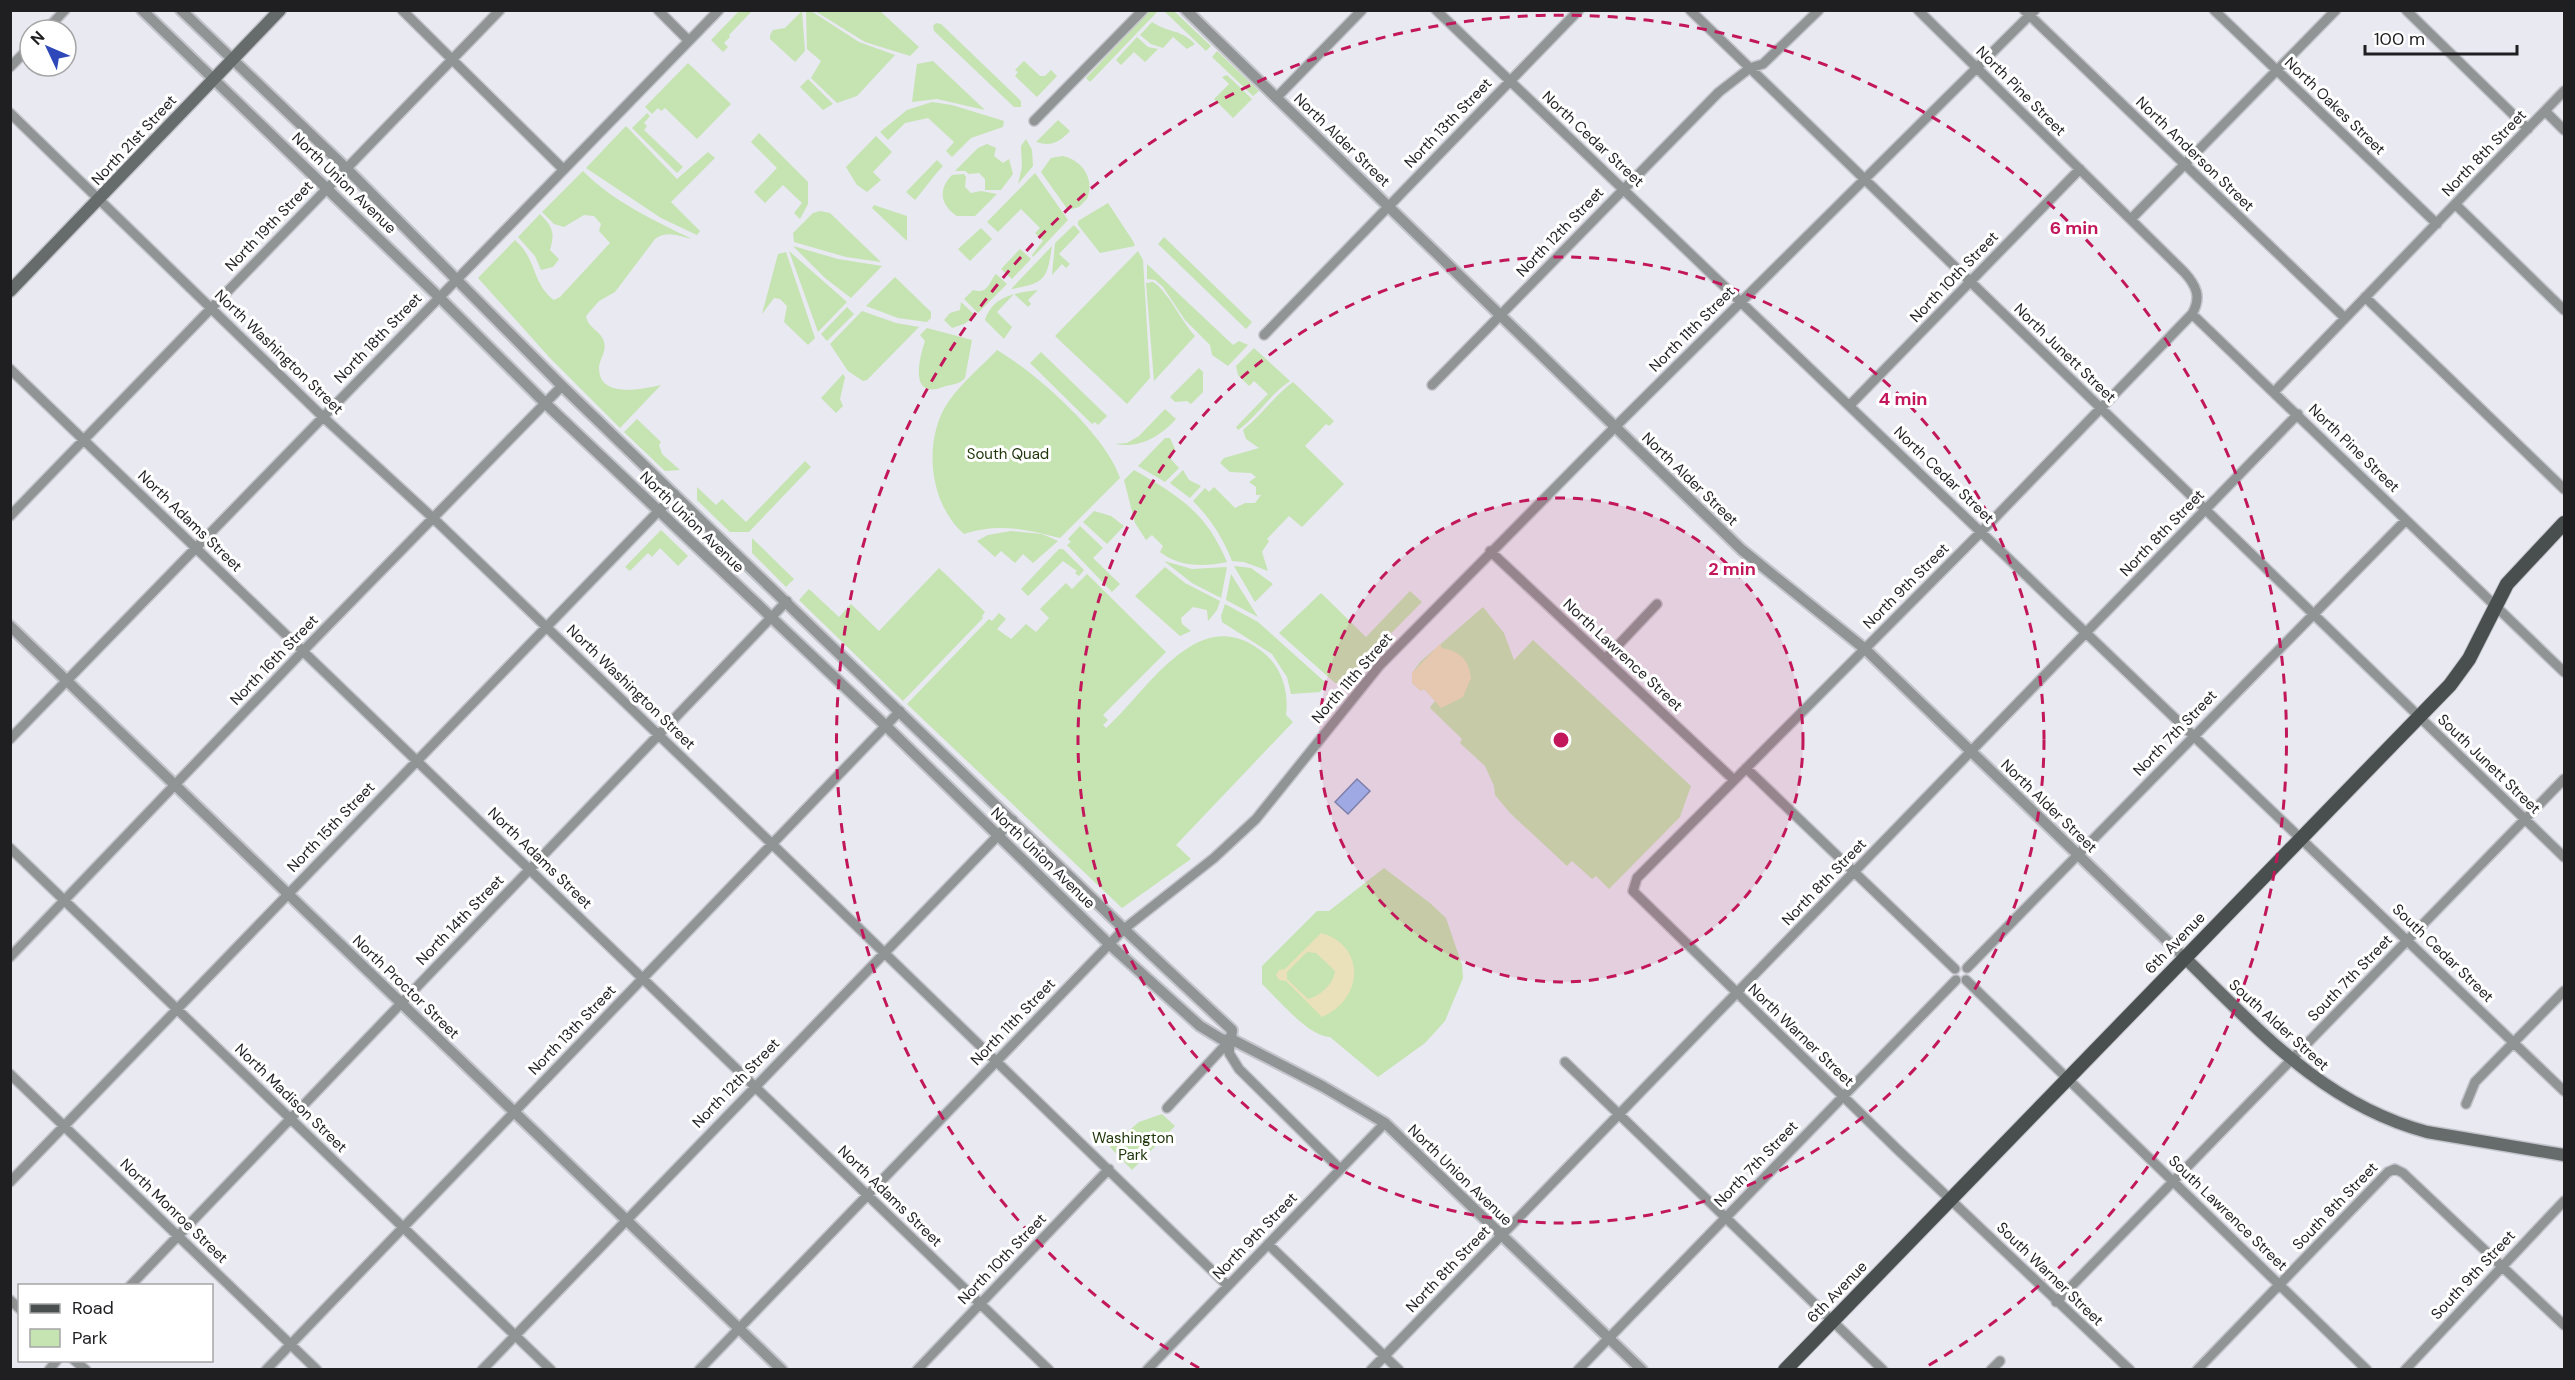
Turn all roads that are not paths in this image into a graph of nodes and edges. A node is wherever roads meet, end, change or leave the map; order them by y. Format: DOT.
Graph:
graph roads {
  1 [pos="142,10"];
  2 [pos="181,10"];
  3 [pos="279,10"];
  4 [pos="402,10"];
  5 [pos="500,10"];
  6 [pos="658,10"];
  7 [pos="719,10"];
  8 [pos="1143,10"];
  9 [pos="1186,10"];
  10 [pos="1362,10"];
  11 [pos="1436,10"];
  12 [pos="1579,10"];
  13 [pos="1690,10"];
  14 [pos="1819,10"];
  15 [pos="1918,10"];
  16 [pos="2214,10"];
  17 [pos="2336,10"];
  18 [pos="2406,10"];
  19 [pos="2030,12"];
  20 [pos="689,41"];
  21 [pos="452,59"];
  22 [pos="231,60"];
  23 [pos="1750,68"];
  24 [pos="1978,69"];
  25 [pos="2277,71"];
  26 [pos="213,78"];
  27 [pos="1509,82"];
  28 [pos="2565,92"];
  29 [pos="1276,98"];
  30 [pos="2545,111"];
  31 [pos="10,113"];
  32 [pos="1034,121"];
  33 [pos="2529,129"];
  34 [pos="2565,130"];
  35 [pos="2184,165"];
  36 [pos="346,168"];
  37 [pos="563,169"];
  38 [pos="2080,170"];
  39 [pos="1864,179"];
  40 [pos="327,188"];
  41 [pos="1624,188"];
  42 [pos="99,198"];
  43 [pos="2455,204"];
  44 [pos="1389,206"];
  45 [pos="2131,219"];
  46 [pos="2437,224"];
  47 [pos="457,279"];
  48 [pos="1970,282"];
  49 [pos="10,291"];
  50 [pos="439,297"];
  51 [pos="2365,297"];
  52 [pos="2198,299"];
  53 [pos="1742,302"];
  54 [pos="212,307"];
  55 [pos="2565,310"];
  56 [pos="2192,314"];
  57 [pos="1499,315"];
  58 [pos="2345,318"];
  59 [pos="1264,335"];
  60 [pos="10,369"];
  61 [pos="1432,385"];
  62 [pos="562,386"];
  63 [pos="2274,392"];
  64 [pos="546,404"];
  65 [pos="1850,405"];
  66 [pos="2099,407"];
  67 [pos="2298,414"];
  68 [pos="322,416"];
  69 [pos="1615,427"];
  70 [pos="83,438"];
  71 [pos="2565,489"];
  72 [pos="675,494"];
  73 [pos="2205,510"];
  74 [pos="659,511"];
  75 [pos="10,516"];
  76 [pos="433,518"];
  77 [pos="2406,520"];
  78 [pos="2565,523"];
  79 [pos="1982,531"];
  80 [pos="194,548"];
  81 [pos="1490,551"];
  82 [pos="787,601"];
  83 [pos="1657,604"];
  84 [pos="2495,604"];
  85 [pos="2312,613"];
  86 [pos="771,618"];
  87 [pos="10,626"];
  88 [pos="546,627"];
  89 [pos="2087,632"];
  90 [pos="1865,649"];
  91 [pos="303,651"];
  92 [pos="1605,659"];
  93 [pos="2565,672"];
  94 [pos="66,681"];
  95 [pos="900,711"];
  96 [pos="2419,717"];
  97 [pos="886,726"];
  98 [pos="658,735"];
  99 [pos="2193,735"];
  100 [pos="10,739"];
  101 [pos="1972,751"];
  102 [pos="416,760"];
  103 [pos="1746,768"];
  104 [pos="2565,779"];
  105 [pos="1734,780"];
  106 [pos="175,786"];
  107 [pos="2525,819"];
  108 [pos="1013,820"];
  109 [pos="998,835"];
  110 [pos="2301,837"];
  111 [pos="772,844"];
  112 [pos="10,848"];
  113 [pos="2078,854"];
  114 [pos="2565,857"];
  115 [pos="530,869"];
  116 [pos="1854,872"];
  117 [pos="1633,891"];
  118 [pos="289,894"];
  119 [pos="65,900"];
  120 [pos="1124,929"];
  121 [pos="2408,940"];
  122 [pos="1109,944"];
  123 [pos="884,952"];
  124 [pos="10,957"];
  125 [pos="2184,957"];
  126 [pos="1959,976"];
  127 [pos="643,978"];
  128 [pos="2565,991"];
  129 [pos="1737,993"];
  130 [pos="401,1003"];
  131 [pos="176,1008"];
  132 [pos="1231,1039"];
  133 [pos="2514,1043"];
  134 [pos="996,1060"];
  135 [pos="2291,1060"];
  136 [pos="1565,1062"];
  137 [pos="10,1074"];
  138 [pos="2067,1078"];
  139 [pos="754,1086"];
  140 [pos="2565,1091"];
  141 [pos="1844,1096"];
  142 [pos="2466,1104"];
  143 [pos="1167,1108"];
  144 [pos="513,1112"];
  145 [pos="1619,1114"];
  146 [pos="291,1118"];
  147 [pos="1384,1123"];
  148 [pos="64,1125"];
  149 [pos="2565,1155"];
  150 [pos="1109,1169"];
  151 [pos="1340,1169"];
  152 [pos="2173,1181"];
  153 [pos="10,1182"];
  154 [pos="867,1194"];
  155 [pos="1950,1199"];
  156 [pos="2565,1201"];
  157 [pos="1726,1217"];
  158 [pos="625,1220"];
  159 [pos="403,1227"];
  160 [pos="178,1236"];
  161 [pos="1500,1236"];
  162 [pos="1269,1244"];
  163 [pos="2504,1266"];
  164 [pos="132,1284"];
  165 [pos="2280,1284"];
  166 [pos="1228,1286"];
  167 [pos="2056,1302"];
  168 [pos="981,1304"];
  169 [pos="1832,1320"];
  170 [pos="2565,1325"];
  171 [pos="739,1328"];
  172 [pos="515,1335"];
  173 [pos="1610,1338"];
  174 [pos="290,1344"];
  175 [pos="1384,1356"];
  176 [pos="2000,1361"];
  177 [pos="1152,1368"];
  178 [pos="266,1370"];
  179 [pos="317,1370"];
  180 [pos="482,1370"];
  181 [pos="551,1370"];
  182 [pos="699,1370"];
  183 [pos="782,1370"];
  184 [pos="917,1370"];
  185 [pos="1049,1370"];
  186 [pos="1371,1370"];
  187 [pos="1399,1370"];
  188 [pos="1578,1370"];
  189 [pos="1642,1370"];
  190 [pos="1785,1370"];
  191 [pos="1883,1370"];
  192 [pos="1991,1370"];
  193 [pos="2130,1370"];
  194 [pos="2197,1370"];
  195 [pos="2367,1370"];
  196 [pos="2405,1370"];
  1 -- 26 [label="street, North Union Avenue"];
  2 -- 22 [label="street, North Union Avenue"];
  3 -- 22 [label="main road, North 21st Street"];
  4 -- 21 [label="street"];
  5 -- 21 [label="street, North 19th Street"];
  6 -- 20 [label="street"];
  7 -- 20 [label="street, North 18th Street"];
  8 -- 32 [label="street"];
  9 -- 29 [label="street, North Alder Street"];
  10 -- 29 [label="street"];
  11 -- 27 [label="street, North Cedar Street"];
  12 -- 27 [label="street, North 13th Street"];
  13 -- 23 [label="street, North Junett Street"];
  14 -- 23 [label="street, North 12th Street"];
  15 -- 24 [label="street, North Pine Street"];
  16 -- 25 [label="street, North Oakes Street"];
  17 -- 25 [label="street"];
  18 -- 33 [label="street"];
  19 -- 24 [label="street, North 11th Street"];
  19 -- 35 [label="street, North Anderson Street"];
  20 -- 37 [label="street, North 18th Street"];
  21 -- 36 [label="street, North 19th Street"];
  21 -- 37 [label="street"];
  22 -- 26 [label="main road, North 21st Street"];
  22 -- 36 [label="street, North Union Avenue"];
  23 -- 39 [label="street, North Junett Street"];
  23 -- 41 [label="street, North 12th Street"];
  24 -- 38 [label="street, North Pine Street"];
  24 -- 39 [label="street, North 11th Street"];
  25 -- 35 [label="street"];
  25 -- 46 [label="street, North Oakes Street"];
  26 -- 40 [label="street, North Union Avenue"];
  26 -- 42 [label="main road, North 21st Street"];
  27 -- 41 [label="street, North Cedar Street"];
  27 -- 44 [label="street, North 13th Street"];
  28 -- 30 [label="street, North 8th Street"];
  29 -- 44 [label="street, North Alder Street"];
  30 -- 33 [label="street, North 8th Street"];
  30 -- 34 [label="street"];
  31 -- 42 [label="street, North Washington Street"];
  33 -- 43 [label="street, North 8th Street"];
  35 -- 45 [label="street"];
  35 -- 58 [label="street, North Anderson Street"];
  36 -- 40 [label="street, North 19th Street"];
  36 -- 47 [label="street, North Union Avenue"];
  37 -- 47 [label="street, North 18th Street"];
  38 -- 45 [label="street, North Pine Street"];
  38 -- 48 [label="street, North 10th Street"];
  39 -- 48 [label="street, North Junett Street"];
  39 -- 53 [label="street, North 11th Street"];
  40 -- 50 [label="street, North Union Avenue"];
  40 -- 54 [label="street, North 19th Street"];
  41 -- 53 [label="street, North Cedar Street"];
  41 -- 57 [label="street, North 12th Street"];
  42 -- 49 [label="main road, North 21st Street"];
  42 -- 54 [label="street, North Washington Street"];
  43 -- 46 [label="street, North 8th Street"];
  43 -- 55 [label="street"];
  44 -- 57 [label="street, North Alder Street"];
  44 -- 59 [label="street, North 13th Street"];
  45 -- 52 [label="street, North Pine Street"];
  46 -- 51 [label="street, North 8th Street"];
  47 -- 50 [label="street, North 18th Street"];
  47 -- 62 [label="street, North Union Avenue"];
  48 -- 65 [label="street, North 10th Street"];
  48 -- 66 [label="street, North Junett Street"];
  50 -- 64 [label="street, North Union Avenue"];
  50 -- 68 [label="street, North 18th Street"];
  51 -- 58 [label="street, North 8th Street"];
  51 -- 71 [label="street"];
  52 -- 56 [label="street, North 9th Street"];
  53 -- 65 [label="street, North Cedar Street"];
  53 -- 69 [label="street, North 11th Street"];
  54 -- 68 [label="street, North Washington Street"];
  54 -- 70 [label="street, North 19th Street"];
  56 -- 63 [label="street, North Pine Street"];
  56 -- 66 [label="street, North 9th Street"];
  57 -- 61 [label="street, North 12th Street"];
  57 -- 69 [label="street, North Alder Street"];
  58 -- 63 [label="street, North 8th Street"];
  60 -- 70 [label="street, North Adams Street"];
  62 -- 64 [label="street, North 16th Street"];
  62 -- 72 [label="street, North Union Avenue"];
  63 -- 67 [label="street, North Pine Street"];
  64 -- 74 [label="street, North Union Avenue"];
  64 -- 76 [label="street, North 16th Street"];
  65 -- 79 [label="street, North Cedar Street"];
  66 -- 73 [label="street, North Junett Street"];
  66 -- 79 [label="street, North 9th Street"];
  67 -- 73 [label="street, North 8th Street"];
  67 -- 77 [label="street, North Pine Street"];
  68 -- 76 [label="street, North Washington Street"];
  68 -- 80 [label="street, North 18th Street"];
  69 -- 81 [label="street, North 11th Street"];
  69 -- 90 [label="street, North Alder Street"];
  70 -- 75 [label="street, North 19th Street"];
  70 -- 80 [label="street, North Adams Street"];
  72 -- 74 [label="street, North 15th Street"];
  72 -- 82 [label="street, North Union Avenue"];
  73 -- 85 [label="street, North Junett Street"];
  73 -- 89 [label="street, North 8th Street"];
  74 -- 86 [label="street, North Union Avenue"];
  74 -- 88 [label="street, North 15th Street"];
  76 -- 88 [label="street, North Washington Street"];
  76 -- 91 [label="street, North 16th Street"];
  77 -- 84 [label="street, North Pine Street"];
  77 -- 85 [label="street, North 7th Street"];
  78 -- 84 [label="main road, 6th Avenue"];
  79 -- 89 [label="street, North Cedar Street"];
  79 -- 90 [label="street, North 9th Street"];
  80 -- 91 [label="street, North Adams Street"];
  80 -- 94 [label="street, North 18th Street"];
  81 -- 92 [label="street, North Lawrence Street"];
  81 -- 120 [label="street, North 11th Street"];
  82 -- 86 [label="street, North 14th Street"];
  82 -- 95 [label="street, North Union Avenue"];
  83 -- 92 [label="street"];
  84 -- 93 [label="street, North Pine Street"];
  84 -- 96 [label="main road, 6th Avenue"];
  85 -- 96 [label="street, North Junett Street"];
  85 -- 99 [label="street, North 7th Street"];
  86 -- 97 [label="street, North Union Avenue"];
  86 -- 98 [label="street, North 14th Street"];
  87 -- 94 [label="street, North Proctor Street"];
  88 -- 98 [label="street, North Washington Street"];
  88 -- 102 [label="street, North 15th Street"];
  89 -- 99 [label="street, North Cedar Street"];
  89 -- 101 [label="street, North 8th Street"];
  90 -- 101 [label="street, North Alder Street"];
  90 -- 103 [label="street, North 9th Street"];
  91 -- 102 [label="street, North Adams Street"];
  91 -- 106 [label="street, North 16th Street"];
  92 -- 105 [label="street, North Lawrence Street"];
  94 -- 100 [label="street, North 18th Street"];
  94 -- 106 [label="street, North Proctor Street"];
  95 -- 97 [label="street, North 13th Street"];
  95 -- 108 [label="street, North Union Avenue"];
  96 -- 107 [label="street, South Junett Street"];
  96 -- 110 [label="main road, 6th Avenue"];
  97 -- 109 [label="street, North Union Avenue"];
  97 -- 111 [label="street, North 13th Street"];
  98 -- 111 [label="street, North Washington Street"];
  98 -- 115 [label="street, North 14th Street"];
  99 -- 110 [label="street, North Cedar Street"];
  99 -- 113 [label="street, North 7th Street"];
  101 -- 113 [label="street, North Alder Street"];
  101 -- 116 [label="street, North 8th Street"];
  102 -- 115 [label="street, North Adams Street"];
  102 -- 118 [label="street, North 15th Street"];
  103 -- 105 [label="street, North 9th Street"];
  103 -- 116 [label="street"];
  104 -- 107 [label="street, South 7th Street"];
  105 -- 117 [label="street, North 9th Street"];
  106 -- 118 [label="street, North Proctor Street"];
  106 -- 119 [label="street, North 16th Street"];
  107 -- 114 [label="street, South Junett Street"];
  107 -- 121 [label="street, South 7th Street"];
  108 -- 109 [label="street, North 12th Street"];
  108 -- 120 [label="street, North Union Avenue"];
  109 -- 122 [label="street, North Union Avenue"];
  109 -- 123 [label="street, North 12th Street"];
  110 -- 121 [label="street, South Cedar Street"];
  110 -- 125 [label="main road, 6th Avenue"];
  111 -- 123 [label="street, North Washington Street"];
  111 -- 127 [label="street, North 13th Street"];
  112 -- 119 [label="street, North Madison Street"];
  113 -- 125 [label="street, North Alder Street"];
  113 -- 126 [label="street, North 7th Street"];
  115 -- 127 [label="street, North Adams Street"];
  115 -- 130 [label="street, North 14th Street"];
  116 -- 126 [label="street"];
  116 -- 129 [label="street, North 8th Street"];
  117 -- 129 [label="street, North Warner Street"];
  118 -- 130 [label="street, North Proctor Street"];
  118 -- 131 [label="street, North 15th Street"];
  119 -- 124 [label="street, North 16th Street"];
  119 -- 131 [label="street, North Madison Street"];
  120 -- 122 [label="street, North 11th Street"];
  120 -- 132 [label="street, North Union Avenue"];
  121 -- 133 [label="street, South Cedar Street"];
  121 -- 135 [label="street, South 7th Street"];
  122 -- 132 [label="street, North Union Avenue"];
  122 -- 134 [label="street, North 11th Street"];
  123 -- 134 [label="street, North Washington Street"];
  123 -- 139 [label="street, North 12th Street"];
  125 -- 135 [label="main road, South Alder Street"];
  125 -- 138 [label="main road, 6th Avenue"];
  126 -- 138 [label="street"];
  126 -- 141 [label="street, North 7th Street"];
  127 -- 139 [label="street, North Adams Street"];
  127 -- 144 [label="street, North 13th Street"];
  128 -- 133 [label="street"];
  129 -- 141 [label="street, North Warner Street"];
  129 -- 145 [label="street, North 8th Street"];
  130 -- 144 [label="street, North Proctor Street"];
  130 -- 146 [label="street, North 14th Street"];
  131 -- 146 [label="street, North Madison Street"];
  131 -- 148 [label="street, North 15th Street"];
  132 -- 143 [label="street"];
  132 -- 147 [label="street, North Union Avenue"];
  132 -- 151 [label="street, North Union Avenue"];
  133 -- 140 [label="street, South Cedar Street"];
  133 -- 142 [label="street"];
  134 -- 150 [label="street, North Washington Street"];
  134 -- 154 [label="street, North 11th Street"];
  135 -- 149 [label="main road, South Alder Street"];
  135 -- 152 [label="street, South 7th Street"];
  136 -- 145 [label="street"];
  137 -- 148 [label="street, North Monroe Street"];
  138 -- 152 [label="street, South Lawrence Street"];
  138 -- 155 [label="main road, 6th Avenue"];
  139 -- 154 [label="street, North Adams Street"];
  139 -- 158 [label="street, North 12th Street"];
  141 -- 155 [label="street, North Warner Street"];
  141 -- 157 [label="street, North 7th Street"];
  144 -- 158 [label="street, North Proctor Street"];
  144 -- 159 [label="street, North 13th Street"];
  145 -- 157 [label="street"];
  145 -- 161 [label="street, North 8th Street"];
  146 -- 159 [label="street, North Madison Street"];
  146 -- 160 [label="street, North 14th Street"];
  147 -- 151 [label="street, North 9th Street"];
  147 -- 161 [label="street, North Union Avenue"];
  148 -- 153 [label="street, North 15th Street"];
  148 -- 160 [label="street, North Monroe Street"];
  150 -- 166 [label="street, North Washington Street"];
  150 -- 168 [label="street, North 10th Street"];
  151 -- 162 [label="street, North 9th Street"];
  152 -- 165 [label="street, South Lawrence Street"];
  152 -- 167 [label="street, South 7th Street"];
  154 -- 168 [label="street, North Adams Street"];
  154 -- 171 [label="street, North 11th Street"];
  155 -- 167 [label="street, South Warner Street"];
  155 -- 169 [label="main road, 6th Avenue"];
  156 -- 163 [label="street, South 9th Street"];
  157 -- 169 [label="street"];
  157 -- 173 [label="street, North 7th Street"];
  158 -- 171 [label="street, North Proctor Street"];
  158 -- 172 [label="street, North 12th Street"];
  159 -- 172 [label="street, North Madison Street"];
  159 -- 174 [label="street, North 13th Street"];
  160 -- 164 [label="street, North 14th Street"];
  160 -- 174 [label="street, North Monroe Street"];
  161 -- 173 [label="street, North Union Avenue"];
  161 -- 175 [label="street, North 8th Street"];
  162 -- 166 [label="street, North 9th Street"];
  162 -- 175 [label="street"];
  163 -- 165 [label="street, South 8th Street"];
  163 -- 170 [label="street"];
  163 -- 196 [label="street, South 9th Street"];
  165 -- 194 [label="street, South 8th Street"];
  165 -- 195 [label="street, South Lawrence Street"];
  166 -- 177 [label="street, North 9th Street"];
  167 -- 193 [label="street, South Warner Street"];
  168 -- 184 [label="street, North 10th Street"];
  168 -- 185 [label="street, North Adams Street"];
  169 -- 190 [label="main road, 6th Avenue"];
  169 -- 191 [label="street"];
  171 -- 182 [label="street, North 11th Street"];
  171 -- 183 [label="street, North Proctor Street"];
  172 -- 180 [label="street, North 12th Street"];
  172 -- 181 [label="street, North Madison Street"];
  173 -- 188 [label="street, North 7th Street"];
  173 -- 189 [label="street, North Union Avenue"];
  174 -- 178 [label="street, North 13th Street"];
  174 -- 179 [label="street, North Monroe Street"];
  175 -- 186 [label="street, North 8th Street"];
  175 -- 187 [label="street"];
  176 -- 192 [label="street"];
}
